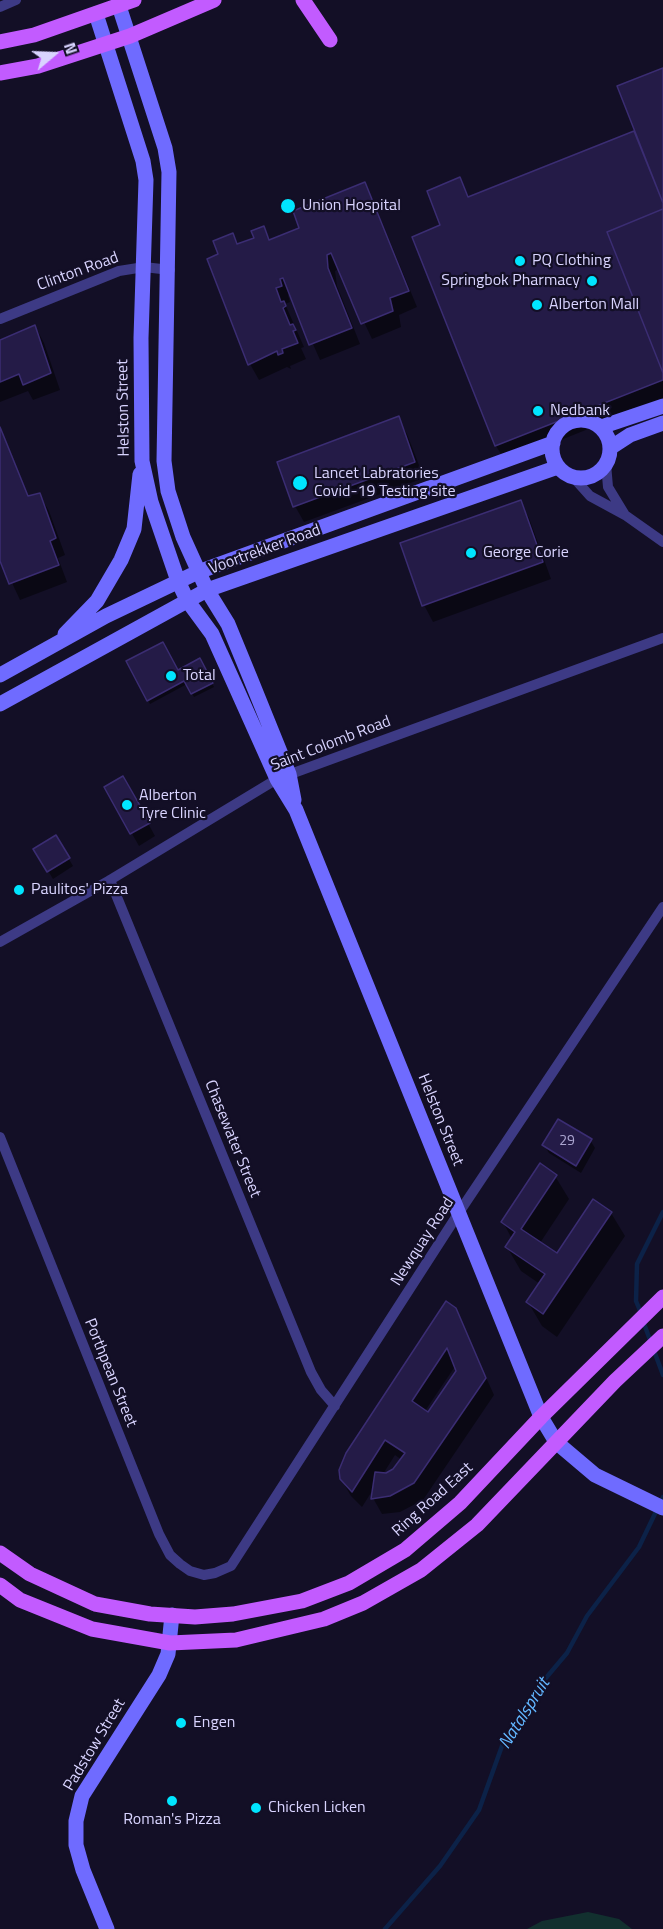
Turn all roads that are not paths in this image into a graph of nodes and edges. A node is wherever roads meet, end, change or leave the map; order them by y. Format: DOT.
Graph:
graph roads {
  1 [pos="16,0"];
  2 [pos="134,0"];
  3 [pos="214,0"];
  4 [pos="303,0"];
  5 [pos="119,6"];
  6 [pos="0,7"];
  7 [pos="96,14"];
  8 [pos="130,36"];
  9 [pos="330,40"];
  10 [pos="0,42"];
  11 [pos="106,43"];
  12 [pos="0,73"];
  13 [pos="144,267"];
  14 [pos="170,270"];
  15 [pos="0,319"];
  16 [pos="663,406"];
  17 [pos="663,423"];
  18 [pos="601,427"];
  19 [pos="553,443"];
  20 [pos="610,448"];
  21 [pos="142,461"];
  22 [pos="606,465"];
  23 [pos="558,467"];
  24 [pos="573,477"];
  25 [pos="625,515"];
  26 [pos="663,542"];
  27 [pos="198,572"];
  28 [pos="178,581"];
  29 [pos="207,590"];
  30 [pos="187,600"];
  31 [pos="663,638"];
  32 [pos="55,646"];
  33 [pos="0,675"];
  34 [pos="0,704"];
  35 [pos="283,776"];
  36 [pos="110,880"];
  37 [pos="663,908"];
  38 [pos="0,942"];
  39 [pos="0,1137"];
  40 [pos="458,1214"];
  41 [pos="663,1297"];
  42 [pos="663,1336"];
  43 [pos="335,1406"];
  44 [pos="541,1417"];
  45 [pos="556,1442"];
  46 [pos="663,1508"];
  47 [pos="0,1553"];
  48 [pos="231,1566"];
  49 [pos="0,1585"];
  50 [pos="172,1616"];
  51 [pos="170,1643"];
  52 [pos="107,1929"];
  1 -- 6 [label="street"];
  2 -- 5 [label="main road"];
  3 -- 8 [label="main road"];
  4 -- 9 [label="main road"];
  5 -- 7 [label="main road"];
  5 -- 8 [label="street, Helston Street"];
  7 -- 10 [label="main road"];
  7 -- 11 [label="street, Helston Street"];
  8 -- 11 [label="main road"];
  8 -- 14 [label="street, Helston Street"];
  11 -- 12 [label="main road"];
  11 -- 13 [label="street, Helston Street"];
  13 -- 14 [label="street, Clinton Road"];
  13 -- 15 [label="street, Clinton Road"];
  13 -- 21 [label="street, Helston Street"];
  14 -- 27 [label="street, Helston Street"];
  16 -- 18 [label="street"];
  17 -- 20 [label="street"];
  18 -- 19 [label="street, Voortrekker Road"];
  18 -- 20 [label="street"];
  19 -- 23 [label="street"];
  19 -- 27 [label="street, Voortrekker Road"];
  20 -- 22 [label="street"];
  21 -- 28 [label="street, Helston Street"];
  21 -- 32 [label="street"];
  22 -- 24 [label="street"];
  22 -- 25 [label="street"];
  23 -- 24 [label="street"];
  23 -- 29 [label="street, Voortrekker Road"];
  24 -- 25 [label="street"];
  25 -- 26 [label="street"];
  27 -- 28 [label="street, Voortrekker Road"];
  27 -- 29 [label="street, Helston Street"];
  28 -- 30 [label="street, Helston Street"];
  28 -- 32 [label="street, Voortrekker Road"];
  29 -- 30 [label="street, Voortrekker Road"];
  29 -- 35 [label="street, Helston Street"];
  30 -- 34 [label="street, Voortrekker Road"];
  30 -- 35 [label="street, Helston Street"];
  31 -- 35 [label="street, Saint Colomb Road"];
  32 -- 33 [label="street, Voortrekker Road"];
  35 -- 36 [label="street, Saint Colomb Road"];
  35 -- 40 [label="street, Helston Street"];
  36 -- 38 [label="street, Saint Colomb Road"];
  36 -- 43 [label="street, Chasewater Street"];
  37 -- 40 [label="street, Newquay Road"];
  39 -- 48 [label="street, Porthpean Street"];
  40 -- 43 [label="street, Newquay Road"];
  40 -- 44 [label="street, Helston Street"];
  41 -- 44 [label="main road, Ring Road East"];
  42 -- 45 [label="main road"];
  43 -- 48 [label="street, Newquay Road"];
  44 -- 45 [label="street, Helston Street"];
  44 -- 50 [label="main road, Ring Road East"];
  45 -- 46 [label="street, Helston Street"];
  45 -- 51 [label="main road"];
  47 -- 50 [label="main road, Ring Road East"];
  49 -- 51 [label="main road"];
  50 -- 51 [label="street, Padstow Street"];
  51 -- 52 [label="street, Padstow Street"];
}
